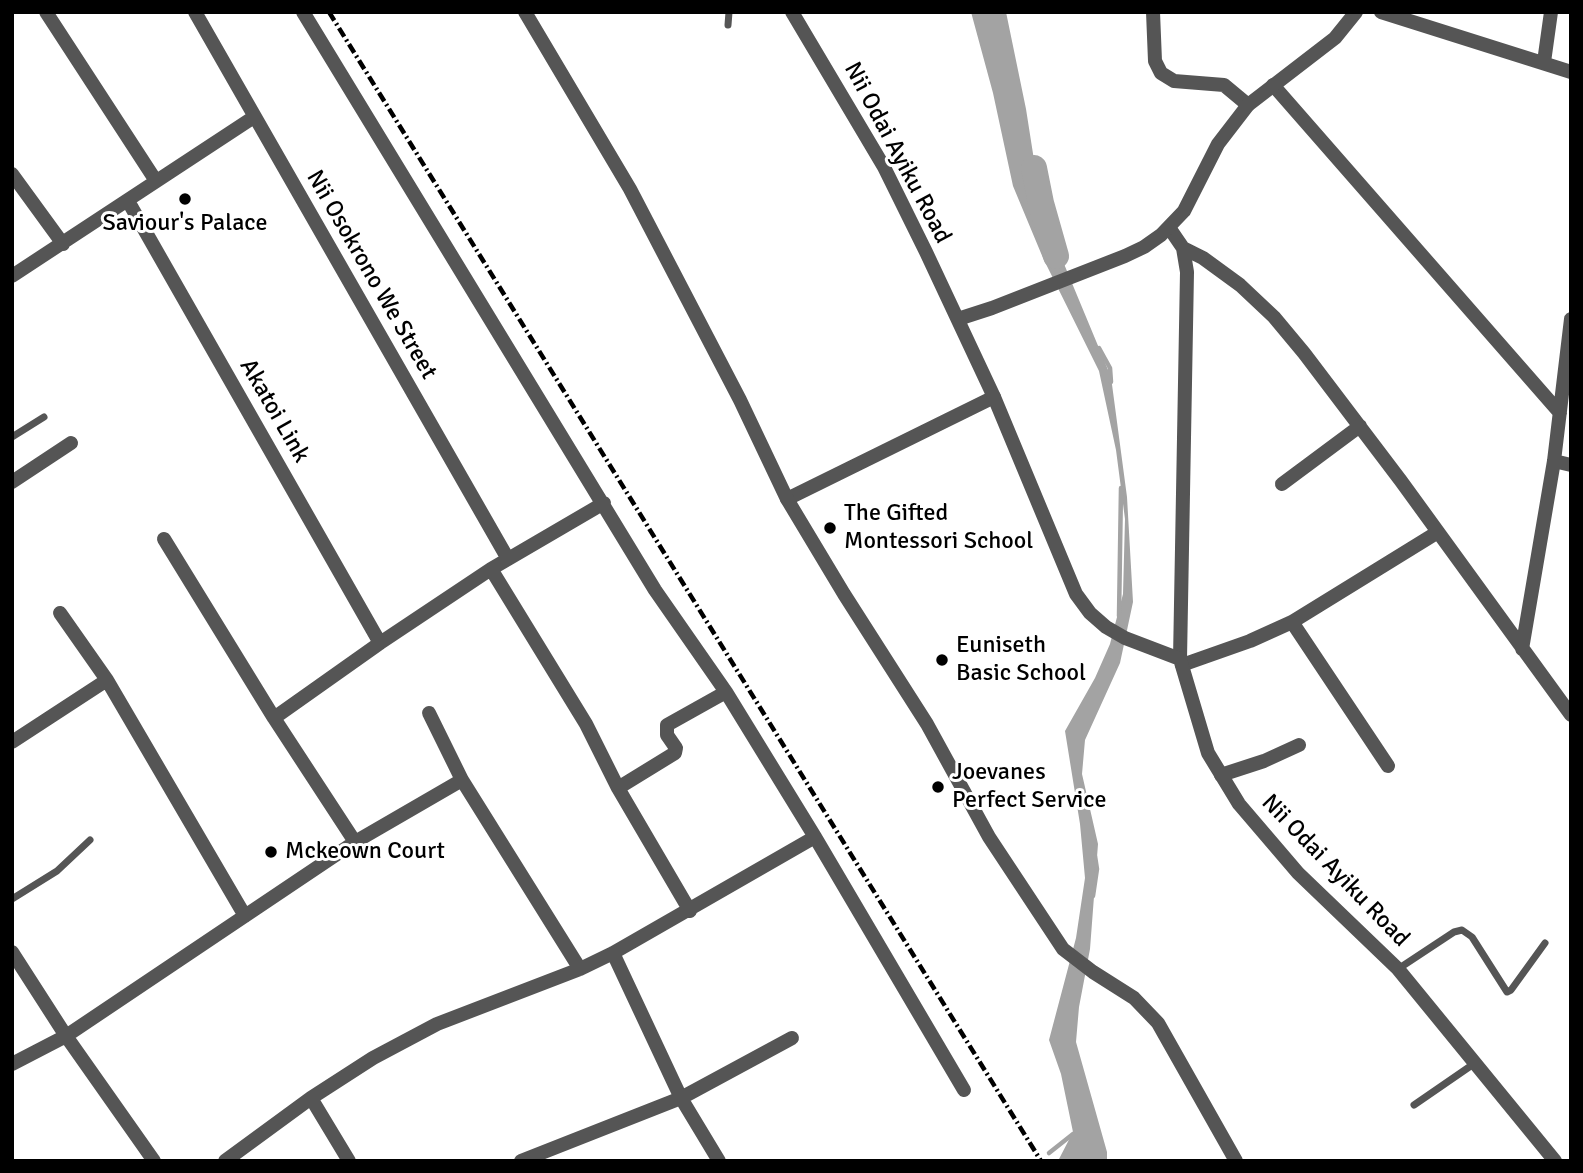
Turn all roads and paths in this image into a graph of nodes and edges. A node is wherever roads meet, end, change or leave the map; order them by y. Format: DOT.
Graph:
graph roads {
  1 [pos="46,12"];
  2 [pos="195,12"];
  3 [pos="303,12"];
  4 [pos="526,12"];
  5 [pos="729,12"];
  6 [pos="792,12"];
  7 [pos="1153,12"];
  8 [pos="1356,12"];
  9 [pos="1381,12"];
  10 [pos="1551,12"];
  11 [pos="728,25"];
  12 [pos="1544,62"];
  13 [pos="1571,72"];
  14 [pos="1273,85"];
  15 [pos="1248,105"];
  16 [pos="254,117"];
  17 [pos="12,174"];
  18 [pos="156,181"];
  19 [pos="128,201"];
  20 [pos="1170,229"];
  21 [pos="63,244"];
  22 [pos="1183,248"];
  23 [pos="12,276"];
  24 [pos="958,319"];
  25 [pos="1571,319"];
  26 [pos="994,397"];
  27 [pos="1560,413"];
  28 [pos="44,417"];
  29 [pos="1360,426"];
  30 [pos="12,437"];
  31 [pos="71,443"];
  32 [pos="1554,461"];
  33 [pos="1571,465"];
  34 [pos="12,482"];
  35 [pos="1282,484"];
  36 [pos="787,499"];
  37 [pos="604,503"];
  38 [pos="1438,532"];
  39 [pos="164,538"];
  40 [pos="508,559"];
  41 [pos="491,569"];
  42 [pos="60,612"];
  43 [pos="1292,622"];
  44 [pos="380,643"];
  45 [pos="1522,649"];
  46 [pos="1181,662"];
  47 [pos="107,680"];
  48 [pos="726,692"];
  49 [pos="429,713"];
  50 [pos="1571,715"];
  51 [pos="274,718"];
  52 [pos="12,742"];
  53 [pos="1299,745"];
  54 [pos="1388,765"];
  55 [pos="1221,775"];
  56 [pos="462,780"];
  57 [pos="618,788"];
  58 [pos="815,837"];
  59 [pos="90,840"];
  60 [pos="355,842"];
  61 [pos="12,900"];
  62 [pos="690,911"];
  63 [pos="245,916"];
  64 [pos="1545,943"];
  65 [pos="12,952"];
  66 [pos="613,953"];
  67 [pos="580,969"];
  68 [pos="1398,969"];
  69 [pos="66,1036"];
  70 [pos="792,1038"];
  71 [pos="1476,1063"];
  72 [pos="12,1064"];
  73 [pos="964,1090"];
  74 [pos="681,1097"];
  75 [pos="312,1098"];
  76 [pos="1414,1105"];
  77 [pos="557,1155"];
  78 [pos="155,1161"];
  79 [pos="225,1161"];
  80 [pos="349,1161"];
  81 [pos="521,1161"];
  82 [pos="719,1161"];
  83 [pos="1236,1161"];
  84 [pos="1555,1161"];
  1 -- 18 [label="street"];
  2 -- 16 [label="street, Nii Osokrono We Street"];
  3 -- 37 [label="street"];
  4 -- 36 [label="street"];
  5 -- 11 [label="lane"];
  6 -- 24 [label="street, Nii Odai Ayiku Road"];
  7 -- 15 [label="street"];
  8 -- 14 [label="street"];
  9 -- 12 [label="street"];
  10 -- 12 [label="street"];
  12 -- 13 [label="street"];
  14 -- 15 [label="street"];
  14 -- 27 [label="street"];
  15 -- 20 [label="street"];
  16 -- 18 [label="street"];
  16 -- 40 [label="street, Nii Osokrono We Street"];
  17 -- 21 [label="street"];
  18 -- 19 [label="street"];
  19 -- 21 [label="street"];
  19 -- 44 [label="street, Akatoi Link"];
  20 -- 22 [label="street"];
  20 -- 24 [label="street"];
  21 -- 23 [label="street"];
  22 -- 29 [label="street"];
  22 -- 46 [label="street"];
  24 -- 26 [label="street, Nii Odai Ayiku Road"];
  25 -- 27 [label="street"];
  26 -- 36 [label="street"];
  26 -- 46 [label="street, Nii Odai Ayiku Road"];
  27 -- 32 [label="street"];
  28 -- 30 [label="lane"];
  29 -- 35 [label="street"];
  29 -- 38 [label="street"];
  31 -- 34 [label="street"];
  32 -- 33 [label="street"];
  32 -- 45 [label="street"];
  36 -- 83 [label="street"];
  37 -- 40 [label="street"];
  37 -- 48 [label="street"];
  38 -- 43 [label="street"];
  38 -- 45 [label="street"];
  39 -- 51 [label="street"];
  40 -- 41 [label="street"];
  41 -- 44 [label="street"];
  41 -- 57 [label="street"];
  42 -- 47 [label="street"];
  43 -- 46 [label="street"];
  43 -- 54 [label="street"];
  44 -- 51 [label="street"];
  45 -- 50 [label="street"];
  46 -- 55 [label="street, Nii Odai Ayiku Road"];
  47 -- 52 [label="street"];
  47 -- 63 [label="street"];
  48 -- 57 [label="street"];
  48 -- 58 [label="street"];
  49 -- 56 [label="street"];
  51 -- 60 [label="street"];
  53 -- 55 [label="street"];
  55 -- 68 [label="street, Nii Odai Ayiku Road"];
  56 -- 60 [label="street"];
  56 -- 67 [label="street"];
  57 -- 62 [label="street"];
  58 -- 62 [label="street"];
  58 -- 73 [label="street"];
  59 -- 61 [label="lane"];
  60 -- 63 [label="street"];
  62 -- 66 [label="street"];
  63 -- 69 [label="street"];
  64 -- 68 [label="lane"];
  65 -- 69 [label="street"];
  66 -- 67 [label="street"];
  66 -- 74 [label="street"];
  67 -- 75 [label="street"];
  68 -- 71 [label="street, Nii Odai Ayiku Road"];
  69 -- 72 [label="street"];
  69 -- 78 [label="street"];
  70 -- 74 [label="street"];
  71 -- 76 [label="lane"];
  71 -- 84 [label="street, Nii Odai Ayiku Road"];
  74 -- 77 [label="street"];
  74 -- 82 [label="street"];
  75 -- 79 [label="street"];
  75 -- 80 [label="street"];
  77 -- 81 [label="street"];
}
